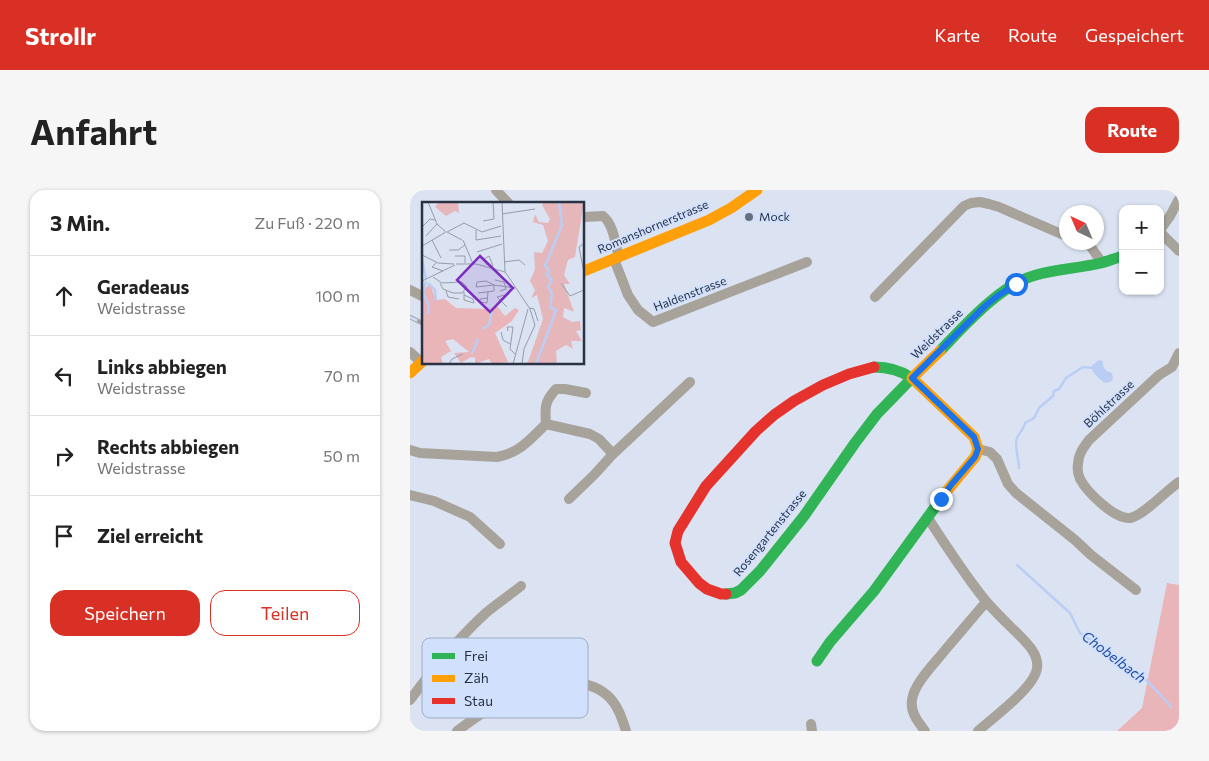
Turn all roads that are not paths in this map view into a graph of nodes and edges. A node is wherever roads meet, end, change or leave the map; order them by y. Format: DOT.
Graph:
graph roads {
  1 [pos="496,190"];
  2 [pos="757,190"];
  3 [pos="1179,199"];
  4 [pos="507,202"];
  5 [pos="585,217"];
  6 [pos="1164,225"];
  7 [pos="1059,233"];
  8 [pos="1164,235"];
  9 [pos="1094,250"];
  10 [pos="1179,251"];
  11 [pos="1119,257"];
  12 [pos="616,258"];
  13 [pos="807,262"];
  14 [pos="1102,263"];
  15 [pos="585,271"];
  16 [pos="410,290"];
  17 [pos="422,296"];
  18 [pos="875,297"];
  19 [pos="410,352"];
  20 [pos="1179,353"];
  21 [pos="422,361"];
  22 [pos="1175,369"];
  23 [pos="410,373"];
  24 [pos="912,378"];
  25 [pos="690,382"];
  26 [pos="586,393"];
  27 [pos="546,424"];
  28 [pos="978,449"];
  29 [pos="411,452"];
  30 [pos="613,454"];
  31 [pos="1179,482"];
  32 [pos="410,495"];
  33 [pos="570,499"];
  34 [pos="928,518"];
  35 [pos="500,544"];
  36 [pos="521,586"];
  37 [pos="1136,590"];
  38 [pos="986,602"];
  39 [pos="460,638"];
  40 [pos="817,661"];
  41 [pos="588,684"];
  42 [pos="422,685"];
  43 [pos="410,700"];
  44 [pos="475,718"];
  45 [pos="457,731"];
  46 [pos="626,731"];
  47 [pos="925,731"];
  48 [pos="978,731"];
  1 -- 4 [label="street"];
  2 -- 12 [label="street, Romanshornerstrasse"];
  3 -- 6 [label="street"];
  5 -- 12 [label="street"];
  7 -- 18 [label="street"];
  8 -- 10 [label="street"];
  9 -- 14 [label="street"];
  11 -- 14 [label="street, Weidstrasse"];
  12 -- 13 [label="street, Haldenstrasse"];
  12 -- 15 [label="street, Romanshornerstrasse"];
  14 -- 24 [label="street, Weidstrasse"];
  16 -- 17 [label="street"];
  19 -- 21 [label="street"];
  20 -- 22 [label="street, Böhlstrasse"];
  21 -- 23 [label="street"];
  22 -- 31 [label="street, Böhlstrasse"];
  24 -- 24 [label="street, Rosengartenstrasse"];
  24 -- 28 [label="street, Weidstrasse"];
  25 -- 30 [label="street"];
  26 -- 27 [label="street"];
  27 -- 29 [label="street"];
  27 -- 30 [label="street"];
  28 -- 34 [label="street"];
  28 -- 37 [label="street"];
  30 -- 33 [label="street"];
  32 -- 35 [label="street"];
  34 -- 38 [label="street"];
  34 -- 40 [label="street"];
  36 -- 39 [label="street"];
  38 -- 47 [label="street"];
  38 -- 48 [label="street"];
  41 -- 46 [label="street"];
  42 -- 43 [label="street"];
  44 -- 45 [label="street"];
}
